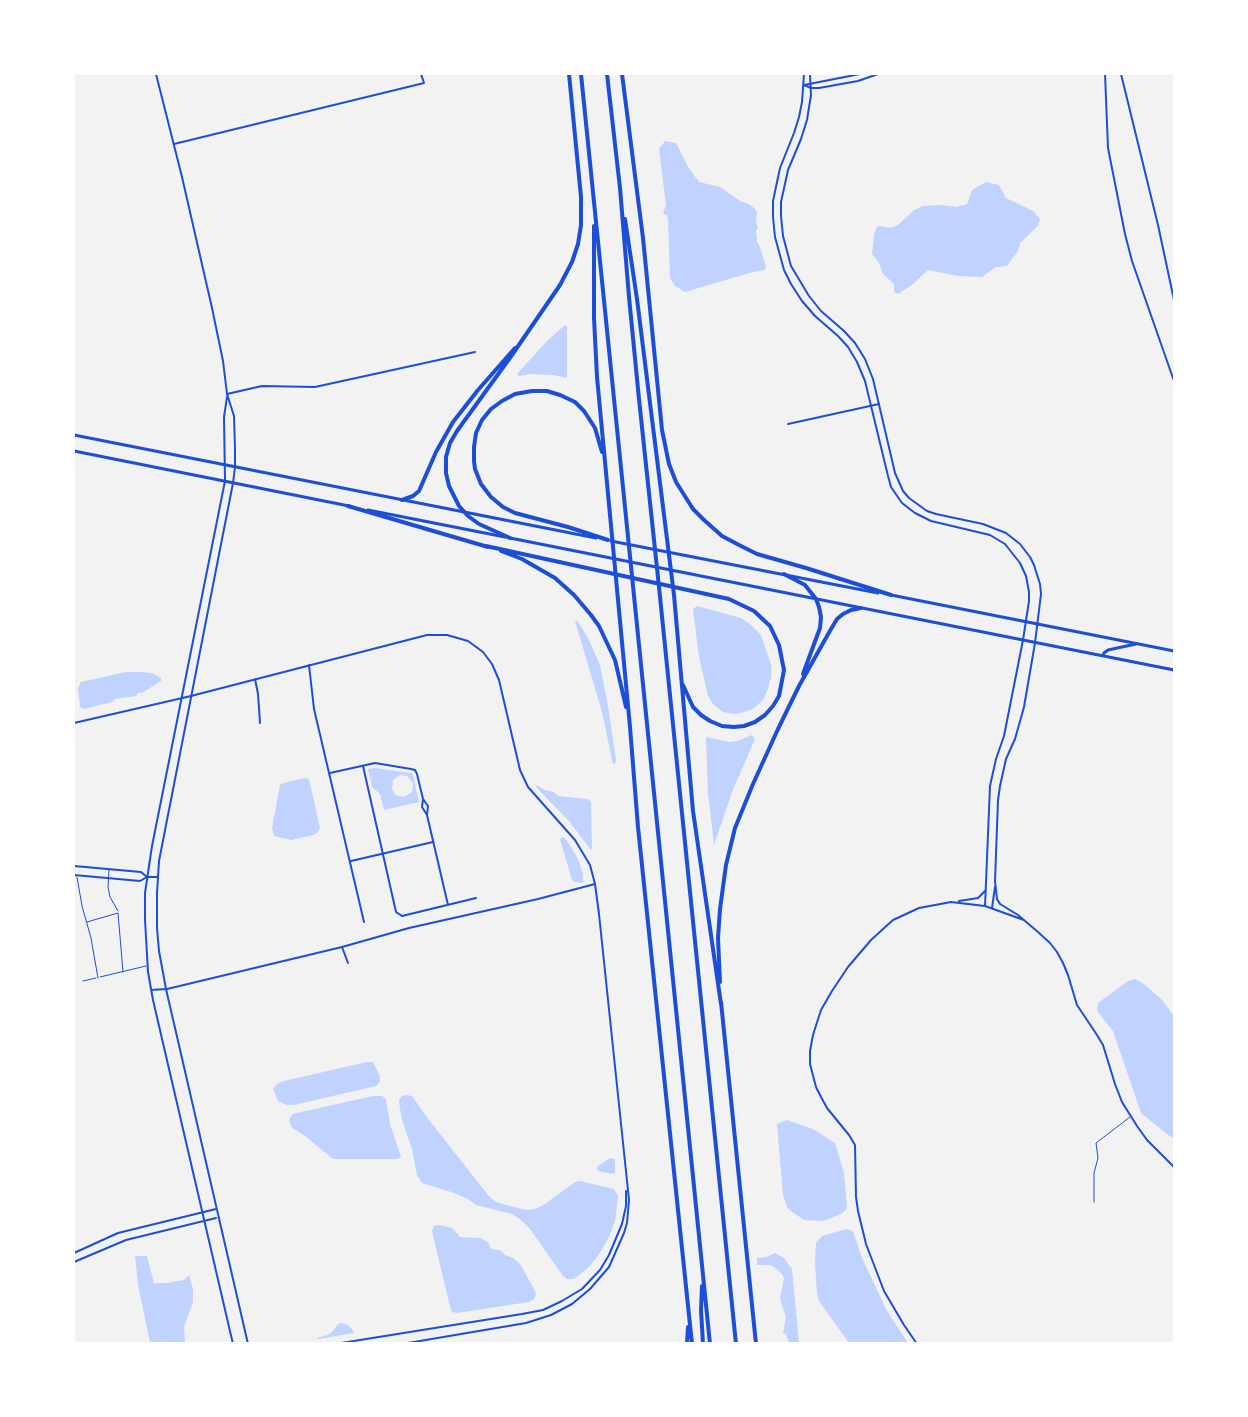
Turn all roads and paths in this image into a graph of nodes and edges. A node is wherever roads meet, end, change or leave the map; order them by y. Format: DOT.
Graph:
graph roads {
  1 [pos="156,74"];
  2 [pos="421,74"];
  3 [pos="569,74"];
  4 [pos="581,74"];
  5 [pos="608,74"];
  6 [pos="622,74"];
  7 [pos="804,74"];
  8 [pos="810,74"];
  9 [pos="860,74"];
  10 [pos="878,74"];
  11 [pos="1105,74"];
  12 [pos="1121,74"];
  13 [pos="811,83"];
  14 [pos="804,86"];
  15 [pos="811,88"];
  16 [pos="174,144"];
  17 [pos="620,189"];
  18 [pos="594,201"];
  19 [pos="1174,300"];
  20 [pos="529,331"];
  21 [pos="855,343"];
  22 [pos="848,347"];
  23 [pos="475,352"];
  24 [pos="1174,381"];
  25 [pos="227,394"];
  26 [pos="879,404"];
  27 [pos="871,405"];
  28 [pos="788,424"];
  29 [pos="74,435"];
  30 [pos="74,451"];
  31 [pos="605,461"];
  32 [pos="225,465"];
  33 [pos="893,465"];
  34 [pos="235,467"];
  35 [pos="885,467"];
  36 [pos="225,481"];
  37 [pos="233,483"];
  38 [pos="402,500"];
  39 [pos="348,506"];
  40 [pos="463,512"];
  41 [pos="949,517"];
  42 [pos="947,525"];
  43 [pos="510,538"];
  44 [pos="608,540"];
  45 [pos="486,546"];
  46 [pos="784,574"];
  47 [pos="202,595"];
  48 [pos="891,595"];
  49 [pos="210,597"];
  50 [pos="816,598"];
  51 [pos="861,608"];
  52 [pos="1026,623"];
  53 [pos="1037,625"];
  54 [pos="1023,640"];
  55 [pos="1035,643"];
  56 [pos="1138,644"];
  57 [pos="1174,651"];
  58 [pos="190,653"];
  59 [pos="200,655"];
  60 [pos="1103,656"];
  61 [pos="679,663"];
  62 [pos="309,665"];
  63 [pos="1174,670"];
  64 [pos="255,679"];
  65 [pos="799,686"];
  66 [pos="191,696"];
  67 [pos="181,698"];
  68 [pos="74,723"];
  69 [pos="260,723"];
  70 [pos="630,727"];
  71 [pos="363,766"];
  72 [pos="330,773"];
  73 [pos="423,799"];
  74 [pos="427,815"];
  75 [pos="433,842"];
  76 [pos="383,853"];
  77 [pos="350,861"];
  78 [pos="74,866"];
  79 [pos="109,869"];
  80 [pos="75,875"];
  81 [pos="147,877"];
  82 [pos="108,878"];
  83 [pos="158,878"];
  84 [pos="995,881"];
  85 [pos="595,884"];
  86 [pos="986,890"];
  87 [pos="476,898"];
  88 [pos="956,902"];
  89 [pos="448,905"];
  90 [pos="985,906"];
  91 [pos="992,908"];
  92 [pos="118,913"];
  93 [pos="1024,920"];
  94 [pos="86,922"];
  95 [pos="364,922"];
  96 [pos="342,947"];
  97 [pos="348,963"];
  98 [pos="148,966"];
  99 [pos="123,972"];
  100 [pos="98,978"];
  101 [pos="82,981"];
  102 [pos="151,988"];
  103 [pos="166,989"];
  104 [pos="721,1004"];
  105 [pos="1131,1116"];
  106 [pos="1174,1167"];
  107 [pos="627,1182"];
  108 [pos="1094,1202"];
  109 [pos="216,1209"];
  110 [pos="202,1211"];
  111 [pos="218,1218"];
  112 [pos="205,1220"];
  113 [pos="74,1253"];
  114 [pos="74,1262"];
  115 [pos="703,1276"];
  116 [pos="688,1315"];
  117 [pos="233,1344"];
  118 [pos="248,1344"];
  119 [pos="335,1344"];
  120 [pos="402,1344"];
  121 [pos="687,1344"];
  122 [pos="692,1344"];
  123 [pos="703,1344"];
  124 [pos="710,1344"];
  125 [pos="736,1344"];
  126 [pos="756,1344"];
  127 [pos="916,1344"];
  1 -- 16 [label="street"];
  2 -- 16 [label="street"];
  3 -- 20 [label="highway"];
  4 -- 18 [label="highway"];
  5 -- 17 [label="highway"];
  6 -- 48 [label="highway"];
  7 -- 14 [label="street"];
  8 -- 13 [label="street"];
  9 -- 13 [label="street"];
  10 -- 15 [label="street"];
  11 -- 24 [label="street"];
  12 -- 19 [label="street"];
  13 -- 14 [label="street"];
  13 -- 15 [label="street"];
  14 -- 15 [label="street"];
  14 -- 22 [label="street"];
  15 -- 21 [label="street"];
  16 -- 25 [label="street"];
  17 -- 61 [label="highway"];
  17 -- 125 [label="highway"];
  18 -- 31 [label="highway"];
  18 -- 115 [label="highway"];
  20 -- 38 [label="highway"];
  20 -- 40 [label="highway"];
  21 -- 22 [label="street"];
  21 -- 26 [label="street"];
  22 -- 27 [label="street"];
  23 -- 25 [label="street"];
  25 -- 32 [label="street"];
  25 -- 34 [label="street"];
  26 -- 27 [label="street"];
  26 -- 33 [label="street"];
  27 -- 28 [label="street"];
  27 -- 35 [label="street"];
  29 -- 32 [label="main road"];
  30 -- 36 [label="main road"];
  31 -- 44 [label="highway"];
  31 -- 70 [label="highway"];
  32 -- 34 [label="main road"];
  32 -- 36 [label="street"];
  33 -- 35 [label="street"];
  33 -- 41 [label="street"];
  34 -- 37 [label="street"];
  34 -- 38 [label="main road"];
  35 -- 42 [label="street"];
  36 -- 37 [label="main road"];
  36 -- 47 [label="street"];
  37 -- 39 [label="main road"];
  37 -- 49 [label="street"];
  38 -- 40 [label="main road"];
  39 -- 43 [label="main road"];
  39 -- 45 [label="highway"];
  40 -- 43 [label="highway"];
  40 -- 44 [label="main road"];
  41 -- 42 [label="street"];
  41 -- 53 [label="street"];
  42 -- 52 [label="street"];
  43 -- 50 [label="main road"];
  44 -- 46 [label="main road"];
  45 -- 61 [label="highway"];
  45 -- 70 [label="highway"];
  46 -- 48 [label="main road"];
  46 -- 50 [label="highway"];
  47 -- 49 [label="street"];
  47 -- 58 [label="street"];
  48 -- 52 [label="main road"];
  49 -- 59 [label="street"];
  50 -- 51 [label="main road"];
  50 -- 65 [label="highway"];
  51 -- 54 [label="main road"];
  51 -- 65 [label="highway"];
  52 -- 53 [label="main road"];
  52 -- 54 [label="street"];
  53 -- 55 [label="street"];
  53 -- 56 [label="main road"];
  54 -- 55 [label="main road"];
  54 -- 86 [label="street"];
  55 -- 60 [label="main road"];
  55 -- 84 [label="street"];
  56 -- 57 [label="main road"];
  56 -- 60 [label="main road"];
  58 -- 59 [label="street"];
  58 -- 67 [label="street"];
  59 -- 66 [label="street"];
  60 -- 63 [label="main road"];
  61 -- 104 [label="highway"];
  62 -- 64 [label="street"];
  62 -- 72 [label="street"];
  62 -- 85 [label="street"];
  64 -- 66 [label="street"];
  64 -- 69 [label="street"];
  65 -- 104 [label="highway"];
  66 -- 67 [label="street"];
  66 -- 83 [label="street"];
  67 -- 68 [label="street"];
  67 -- 81 [label="street"];
  70 -- 116 [label="highway"];
  71 -- 72 [label="street"];
  71 -- 73 [label="street"];
  71 -- 76 [label="street"];
  72 -- 77 [label="street"];
  73 -- 74 [label="street"];
  73 -- 74 [label="street"];
  74 -- 75 [label="street"];
  75 -- 76 [label="street"];
  75 -- 89 [label="street"];
  76 -- 77 [label="street"];
  76 -- 89 [label="street"];
  77 -- 95 [label="street"];
  78 -- 79 [label="street"];
  79 -- 81 [label="street"];
  79 -- 82 [label="lane"];
  80 -- 82 [label="street"];
  80 -- 94 [label="lane"];
  81 -- 82 [label="street"];
  81 -- 83 [label="street"];
  81 -- 98 [label="street"];
  82 -- 92 [label="lane"];
  83 -- 103 [label="street"];
  84 -- 91 [label="street"];
  84 -- 93 [label="street"];
  85 -- 96 [label="street"];
  85 -- 107 [label="street"];
  86 -- 88 [label="street"];
  86 -- 90 [label="street"];
  87 -- 89 [label="street"];
  88 -- 90 [label="street"];
  88 -- 127 [label="street"];
  90 -- 91 [label="street"];
  91 -- 93 [label="street"];
  92 -- 94 [label="lane"];
  92 -- 99 [label="lane"];
  93 -- 105 [label="street"];
  94 -- 100 [label="lane"];
  96 -- 97 [label="street"];
  96 -- 103 [label="street"];
  98 -- 99 [label="lane"];
  98 -- 102 [label="street"];
  99 -- 100 [label="lane"];
  100 -- 101 [label="lane"];
  102 -- 103 [label="street"];
  102 -- 110 [label="street"];
  103 -- 109 [label="street"];
  104 -- 126 [label="highway"];
  105 -- 106 [label="street"];
  105 -- 108 [label="lane"];
  107 -- 119 [label="street"];
  107 -- 120 [label="street"];
  109 -- 110 [label="street"];
  109 -- 111 [label="street"];
  110 -- 112 [label="street"];
  110 -- 113 [label="street"];
  111 -- 112 [label="street"];
  111 -- 118 [label="street"];
  112 -- 114 [label="street"];
  112 -- 117 [label="street"];
  115 -- 123 [label="highway"];
  115 -- 124 [label="highway"];
  116 -- 121 [label="highway"];
  116 -- 122 [label="highway"];
}
